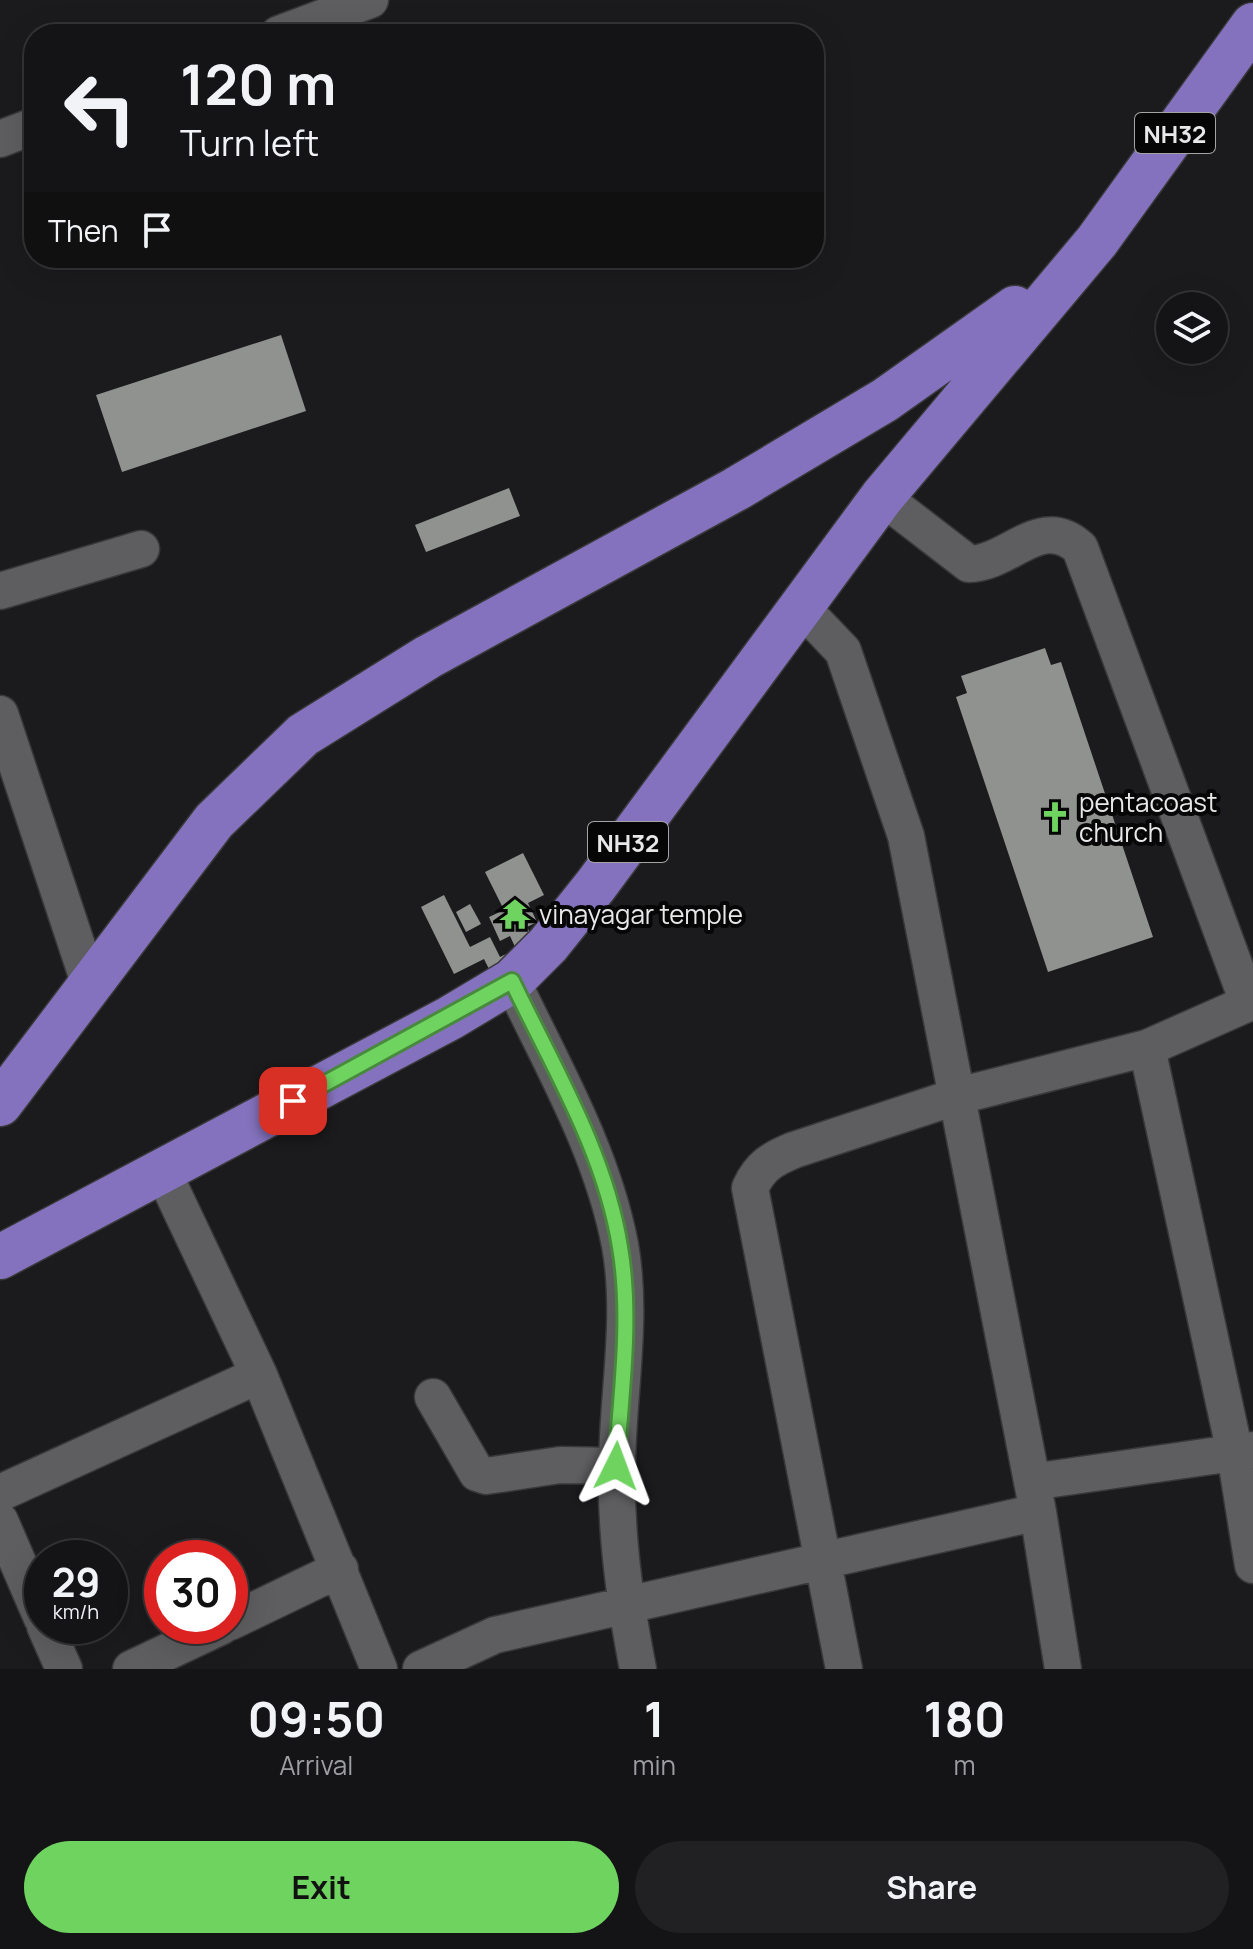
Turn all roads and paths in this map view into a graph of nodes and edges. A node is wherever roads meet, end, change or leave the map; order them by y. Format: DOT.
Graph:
graph roads {
  1 [pos="370,0"];
  2 [pos="306,24"];
  3 [pos="1253,25"];
  4 [pos="24,130"];
  5 [pos="0,139"];
  6 [pos="1097,241"];
  7 [pos="885,400"];
  8 [pos="922,449"];
  9 [pos="882,497"];
  10 [pos="141,549"];
  11 [pos="0,591"];
  12 [pos="801,607"];
  13 [pos="0,714"];
  14 [pos="512,981"];
  15 [pos="89,982"];
  16 [pos="1251,1001"];
  17 [pos="1147,1048"];
  18 [pos="958,1096"];
  19 [pos="0,1104"];
  20 [pos="162,1170"];
  21 [pos="0,1257"];
  22 [pos="259,1375"];
  23 [pos="433,1397"];
  24 [pos="1244,1451"];
  25 [pos="616,1466"];
  26 [pos="0,1493"];
  27 [pos="1035,1497"];
  28 [pos="0,1521"];
  29 [pos="825,1563"];
  30 [pos="1253,1565"];
  31 [pos="340,1569"];
  32 [pos="24,1576"];
  33 [pos="626,1607"];
  34 [pos="248,1613"];
  35 [pos="53,1644"];
  36 [pos="196,1644"];
  37 [pos="171,1661"];
  38 [pos="64,1669"];
  39 [pos="131,1669"];
  40 [pos="379,1669"];
  41 [pos="421,1669"];
  42 [pos="638,1669"];
  43 [pos="844,1669"];
  44 [pos="1063,1669"];
  1 -- 2 [label="street"];
  3 -- 6 [label="highway, NH32"];
  4 -- 5 [label="street"];
  6 -- 7 [label="highway, NH32"];
  6 -- 8 [label="highway, NH32"];
  7 -- 8 [label="highway"];
  7 -- 15 [label="highway, NH32"];
  8 -- 9 [label="highway, NH32"];
  9 -- 12 [label="highway, NH32"];
  9 -- 16 [label="street"];
  10 -- 11 [label="street"];
  12 -- 14 [label="highway, NH32"];
  12 -- 18 [label="street"];
  13 -- 15 [label="street"];
  14 -- 20 [label="highway, NH32"];
  14 -- 25 [label="street"];
  15 -- 19 [label="highway, NH32"];
  16 -- 17 [label="street"];
  17 -- 18 [label="street"];
  17 -- 24 [label="street"];
  18 -- 27 [label="street"];
  18 -- 29 [label="street"];
  20 -- 21 [label="highway, NH32"];
  20 -- 22 [label="street"];
  22 -- 26 [label="street"];
  22 -- 31 [label="street"];
  23 -- 25 [label="street"];
  24 -- 27 [label="street"];
  24 -- 30 [label="street"];
  25 -- 33 [label="street"];
  27 -- 29 [label="street"];
  27 -- 44 [label="street"];
  28 -- 32 [label="street"];
  29 -- 33 [label="street"];
  29 -- 43 [label="street"];
  31 -- 34 [label="street"];
  31 -- 40 [label="street"];
  33 -- 41 [label="street"];
  33 -- 42 [label="street"];
  35 -- 38 [label="street"];
  36 -- 37 [label="street"];
  37 -- 39 [label="street"];
}
